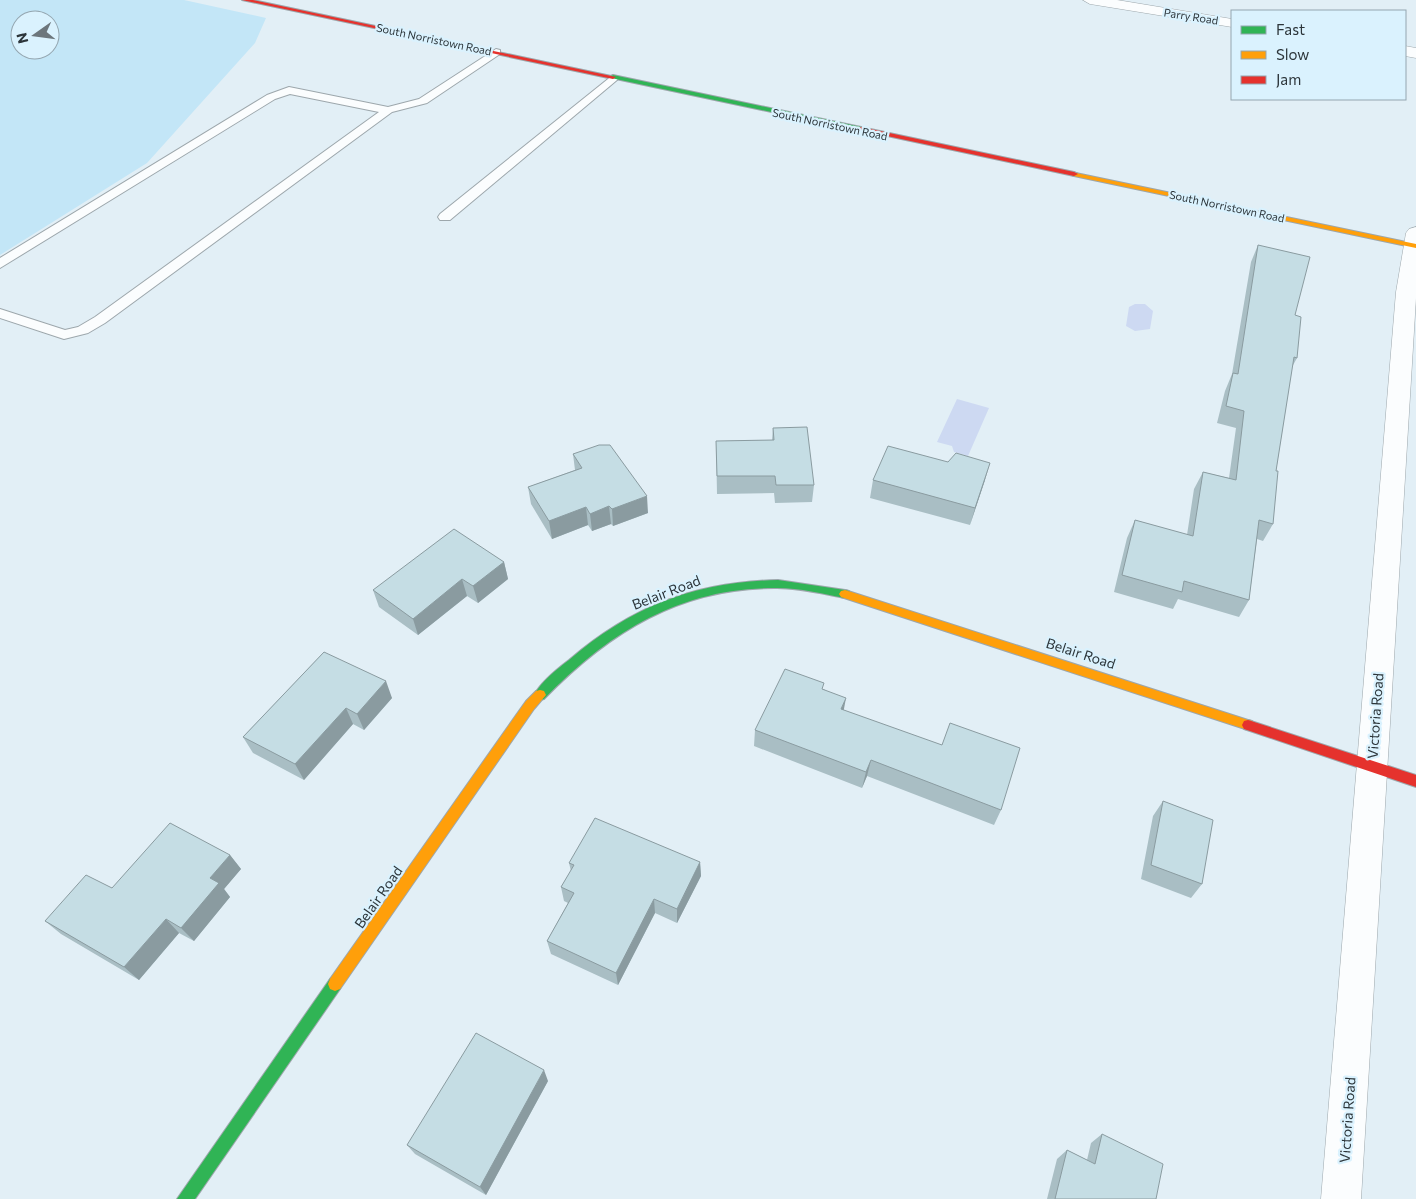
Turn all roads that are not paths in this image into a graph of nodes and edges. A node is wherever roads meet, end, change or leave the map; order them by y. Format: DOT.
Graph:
graph roads {
  1 [pos="245,0"];
  2 [pos="1090,0"];
  3 [pos="1231,23"];
  4 [pos="496,52"];
  5 [pos="613,78"];
  6 [pos="388,110"];
  7 [pos="445,218"];
  8 [pos="1415,241"];
  9 [pos="0,264"];
  10 [pos="0,312"];
  11 [pos="1372,766"];
  12 [pos="1416,781"];
  13 [pos="185,1199"];
  14 [pos="1341,1199"];
  1 -- 4 [label="street, South Norristown Road"];
  2 -- 3 [label="street, Parry Road"];
  4 -- 5 [label="street, South Norristown Road"];
  4 -- 6 [label="lane"];
  5 -- 7 [label="lane"];
  5 -- 8 [label="street, South Norristown Road"];
  6 -- 9 [label="lane"];
  6 -- 10 [label="lane"];
  8 -- 11 [label="street, Victoria Road"];
  11 -- 12 [label="street, Belair Road"];
  11 -- 13 [label="street, Belair Road"];
  11 -- 14 [label="street, Victoria Road"];
}
